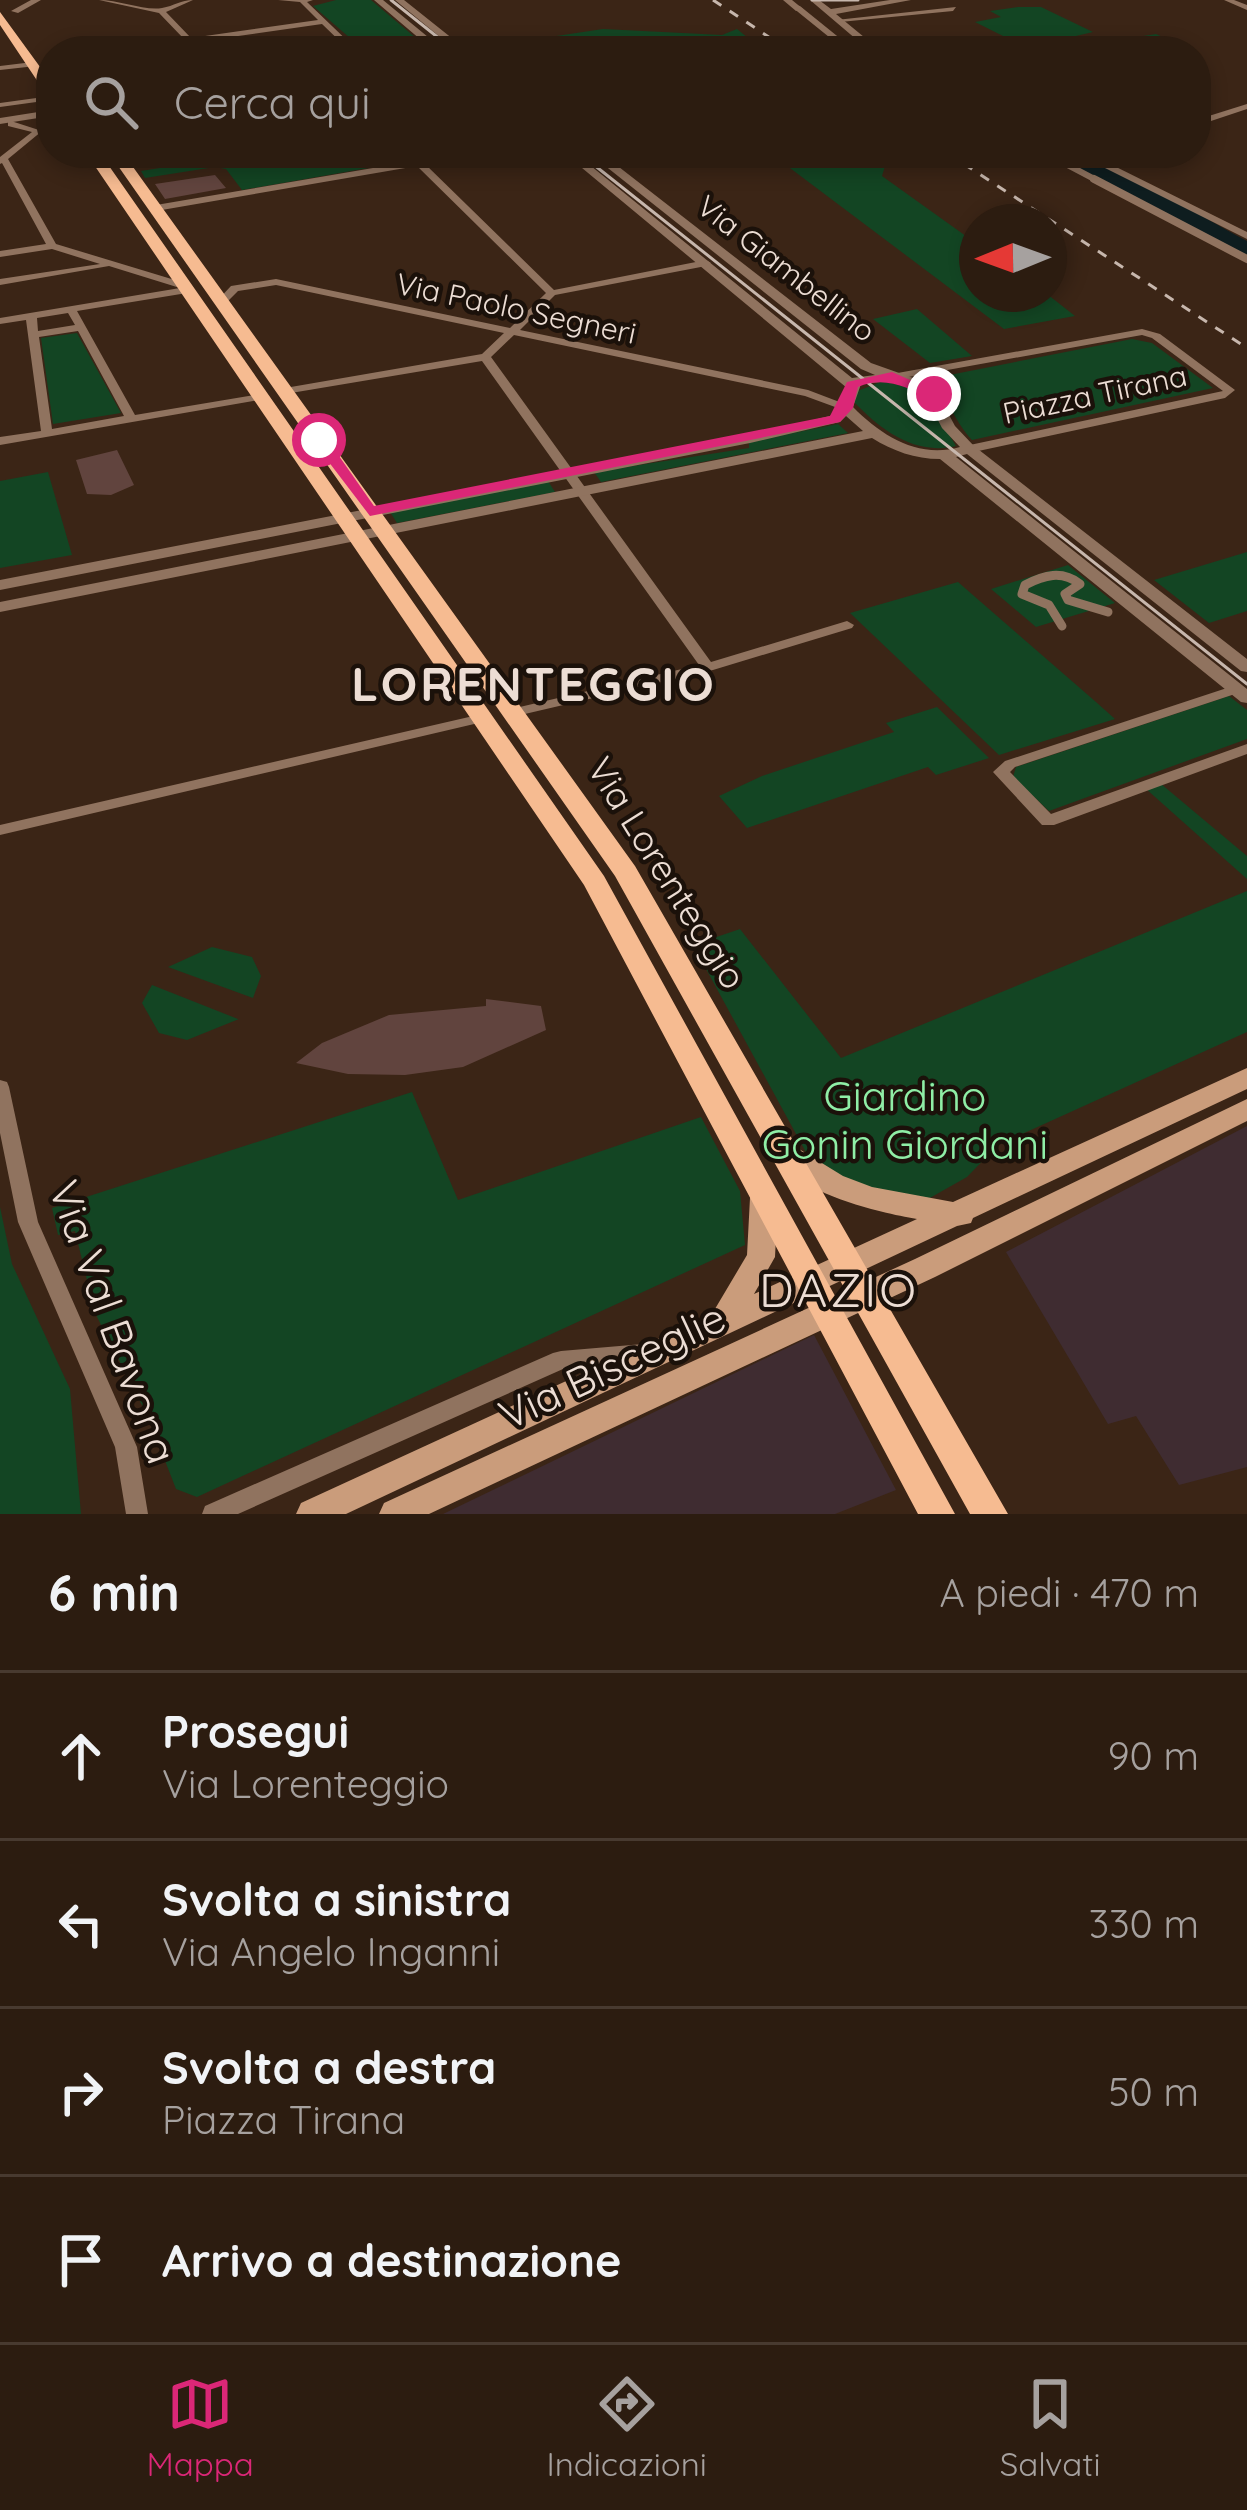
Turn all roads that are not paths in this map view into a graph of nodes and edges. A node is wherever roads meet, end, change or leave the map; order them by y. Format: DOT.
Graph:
graph roads {
  1 [pos="38,0"];
  2 [pos="103,0"];
  3 [pos="189,0"];
  4 [pos="282,0"];
  5 [pos="378,0"];
  6 [pos="399,0"];
  7 [pos="788,0"];
  8 [pos="814,0"];
  9 [pos="906,0"];
  10 [pos="1228,0"];
  11 [pos="306,1"];
  12 [pos="10,6"];
  13 [pos="1247,8"];
  14 [pos="800,9"];
  15 [pos="953,9"];
  16 [pos="161,10"];
  17 [pos="830,12"];
  18 [pos="840,20"];
  19 [pos="321,22"];
  20 [pos="186,36"];
  21 [pos="219,36"];
  22 [pos="337,36"];
  23 [pos="421,36"];
  24 [pos="444,36"];
  25 [pos="832,36"];
  26 [pos="859,36"];
  27 [pos="36,41"];
  28 [pos="32,64"];
  29 [pos="0,68"];
  30 [pos="36,70"];
  31 [pos="36,98"];
  32 [pos="1247,106"];
  33 [pos="0,108"];
  34 [pos="1234,111"];
  35 [pos="33,116"];
  36 [pos="1247,117"];
  37 [pos="1211,118"];
  38 [pos="36,119"];
  39 [pos="4,124"];
  40 [pos="36,130"];
  41 [pos="36,132"];
  42 [pos="3,160"];
  43 [pos="104,168"];
  44 [pos="127,168"];
  45 [pos="389,168"];
  46 [pos="423,168"];
  47 [pos="588,168"];
  48 [pos="613,168"];
  49 [pos="1074,168"];
  50 [pos="1109,168"];
  51 [pos="156,208"];
  52 [pos="134,212"];
  53 [pos="1247,236"];
  54 [pos="175,237"];
  55 [pos="154,240"];
  56 [pos="52,246"];
  57 [pos="0,254"];
  58 [pos="1247,259"];
  59 [pos="706,263"];
  60 [pos="112,265"];
  61 [pos="0,282"];
  62 [pos="186,288"];
  63 [pos="552,293"];
  64 [pos="215,294"];
  65 [pos="71,309"];
  66 [pos="31,316"];
  67 [pos="0,321"];
  68 [pos="81,327"];
  69 [pos="511,331"];
  70 [pos="34,335"];
  71 [pos="250,343"];
  72 [pos="227,348"];
  73 [pos="485,357"];
  74 [pos="892,377"];
  75 [pos="852,385"];
  76 [pos="285,392"];
  77 [pos="808,393"];
  78 [pos="260,397"];
  79 [pos="846,408"];
  80 [pos="130,418"];
  81 [pos="47,433"];
  82 [pos="871,434"];
  83 [pos="0,441"];
  84 [pos="322,443"];
  85 [pos="296,449"];
  86 [pos="969,449"];
  87 [pos="946,456"];
  88 [pos="568,474"];
  89 [pos="582,493"];
  90 [pos="370,512"];
  91 [pos="343,518"];
  92 [pos="384,531"];
  93 [pos="357,536"];
  94 [pos="1040,578"];
  95 [pos="419,580"];
  96 [pos="0,585"];
  97 [pos="393,587"];
  98 [pos="1065,596"];
  99 [pos="1034,598"];
  100 [pos="0,607"];
  101 [pos="1108,612"];
  102 [pos="847,625"];
  103 [pos="1062,626"];
  104 [pos="708,667"];
  105 [pos="1247,667"];
  106 [pos="1242,694"];
  107 [pos="512,713"];
  108 [pos="482,718"];
  109 [pos="1247,748"];
  110 [pos="0,830"];
  111 [pos="719,1035"];
  112 [pos="686,1044"];
  113 [pos="1247,1078"];
  114 [pos="0,1087"];
  115 [pos="1247,1109"];
  116 [pos="787,1155"];
  117 [pos="763,1191"];
  118 [pos="962,1215"];
  119 [pos="858,1280"];
  120 [pos="821,1297"];
  121 [pos="718,1328"];
  122 [pos="664,1352"];
  123 [pos="137,1514"];
  124 [pos="213,1514"];
  125 [pos="312,1514"];
  126 [pos="395,1514"];
  127 [pos="937,1514"];
  128 [pos="990,1514"];
  1 -- 12 [label="street"];
  2 -- 16 [label="street"];
  3 -- 16 [label="street"];
  4 -- 11 [label="street"];
  5 -- 23 [label="street"];
  6 -- 24 [label="street"];
  7 -- 14 [label="street"];
  8 -- 17 [label="street"];
  9 -- 17 [label="street"];
  10 -- 13 [label="street"];
  11 -- 19 [label="street"];
  12 -- 27 [label="main road"];
  12 -- 28 [label="main road"];
  14 -- 25 [label="street"];
  15 -- 18 [label="street"];
  16 -- 20 [label="street"];
  17 -- 18 [label="street"];
  18 -- 26 [label="street"];
  19 -- 21 [label="street"];
  19 -- 22 [label="street"];
  28 -- 29 [label="street"];
  28 -- 30 [label="main road"];
  31 -- 33 [label="street"];
  32 -- 34 [label="street"];
  33 -- 35 [label="street"];
  34 -- 36 [label="street"];
  34 -- 37 [label="street"];
  35 -- 39 [label="street"];
  38 -- 39 [label="street"];
  39 -- 40 [label="street"];
  41 -- 42 [label="street"];
  42 -- 56 [label="street"];
  43 -- 52 [label="main road, Via Lorenteggio"];
  44 -- 51 [label="main road, Via Lorenteggio"];
  45 -- 51 [label="street"];
  46 -- 63 [label="street"];
  47 -- 59 [label="street, Via Giambellino"];
  48 -- 74 [label="street, Via Giambellino"];
  49 -- 58 [label="street"];
  50 -- 53 [label="street"];
  51 -- 52 [label="main road"];
  51 -- 54 [label="main road, Via Lorenteggio"];
  52 -- 55 [label="main road, Via Lorenteggio"];
  54 -- 55 [label="main road"];
  54 -- 64 [label="main road, Via Lorenteggio"];
  55 -- 62 [label="main road, Via Lorenteggio"];
  56 -- 57 [label="street"];
  56 -- 60 [label="street"];
  59 -- 63 [label="street"];
  59 -- 75 [label="street, Via Giambellino"];
  60 -- 61 [label="street"];
  60 -- 62 [label="street"];
  62 -- 64 [label="main road"];
  62 -- 65 [label="street"];
  62 -- 72 [label="main road, Via Lorenteggio"];
  63 -- 69 [label="street"];
  64 -- 69 [label="street, Via Paolo Segneri"];
  64 -- 71 [label="main road, Via Lorenteggio"];
  65 -- 66 [label="street"];
  65 -- 68 [label="street"];
  66 -- 67 [label="street"];
  66 -- 70 [label="street"];
  68 -- 70 [label="street"];
  68 -- 80 [label="street"];
  69 -- 73 [label="street"];
  69 -- 77 [label="street, Via Paolo Segneri"];
  70 -- 81 [label="street"];
  71 -- 72 [label="main road"];
  71 -- 76 [label="main road, Via Lorenteggio"];
  72 -- 78 [label="main road, Via Lorenteggio"];
  73 -- 76 [label="street"];
  73 -- 88 [label="street"];
  74 -- 75 [label="street, Piazza Tirana"];
  74 -- 86 [label="street, Piazza Tirana"];
  74 -- 86 [label="street, Piazza Tirana"];
  75 -- 77 [label="street, Via Paolo Segneri"];
  75 -- 79 [label="street"];
  76 -- 84 [label="main road, Via Lorenteggio"];
  77 -- 79 [label="street, Via Paolo Segneri"];
  78 -- 80 [label="street"];
  78 -- 85 [label="main road, Via Lorenteggio"];
  79 -- 82 [label="street"];
  79 -- 88 [label="street"];
  80 -- 81 [label="street"];
  81 -- 83 [label="street"];
  82 -- 87 [label="street"];
  82 -- 89 [label="street"];
  84 -- 85 [label="main road"];
  84 -- 90 [label="main road, Via Lorenteggio"];
  85 -- 91 [label="main road, Via Lorenteggio"];
  86 -- 87 [label="street, Piazza Tirana"];
  86 -- 105 [label="street"];
  87 -- 106 [label="street"];
  88 -- 89 [label="street"];
  88 -- 90 [label="street"];
  89 -- 92 [label="street"];
  89 -- 104 [label="street"];
  90 -- 91 [label="street"];
  90 -- 92 [label="main road, Via Lorenteggio"];
  91 -- 93 [label="main road, Via Lorenteggio"];
  91 -- 96 [label="street"];
  92 -- 93 [label="street"];
  92 -- 95 [label="main road, Via Lorenteggio"];
  93 -- 97 [label="main road, Via Lorenteggio"];
  93 -- 100 [label="street"];
  94 -- 98 [label="street"];
  94 -- 98 [label="street"];
  94 -- 99 [label="street"];
  95 -- 97 [label="street"];
  95 -- 107 [label="main road, Via Lorenteggio"];
  97 -- 108 [label="main road, Via Lorenteggio"];
  98 -- 99 [label="street"];
  98 -- 101 [label="street"];
  99 -- 103 [label="street"];
  102 -- 104 [label="street"];
  104 -- 107 [label="street"];
  106 -- 109 [label="street"];
  107 -- 111 [label="main road, Via Lorenteggio"];
  108 -- 110 [label="street"];
  108 -- 112 [label="main road, Via Lorenteggio"];
  111 -- 112 [label="street, Via Lorenteggio"];
  111 -- 116 [label="main road, Via Lorenteggio"];
  112 -- 117 [label="main road, Via Lorenteggio"];
  113 -- 118 [label="main road"];
  114 -- 123 [label="street, Via Val Bavona"];
  115 -- 119 [label="main road"];
  116 -- 118 [label="main road"];
  116 -- 119 [label="main road, Via Lorenteggio"];
  117 -- 120 [label="main road, Via Lorenteggio"];
  117 -- 121 [label="main road"];
  118 -- 119 [label="main road"];
  119 -- 120 [label="main road, Via Bisceglie"];
  119 -- 128 [label="main road, Via Lorenteggio"];
  120 -- 121 [label="main road, Via Bisceglie"];
  120 -- 126 [label="main road, Via Bisceglie"];
  120 -- 127 [label="main road, Via Lorenteggio"];
  121 -- 122 [label="main road, Via Bisceglie"];
  122 -- 124 [label="street, Via Bisceglie"];
  122 -- 125 [label="main road, Via Bisceglie"];
}
